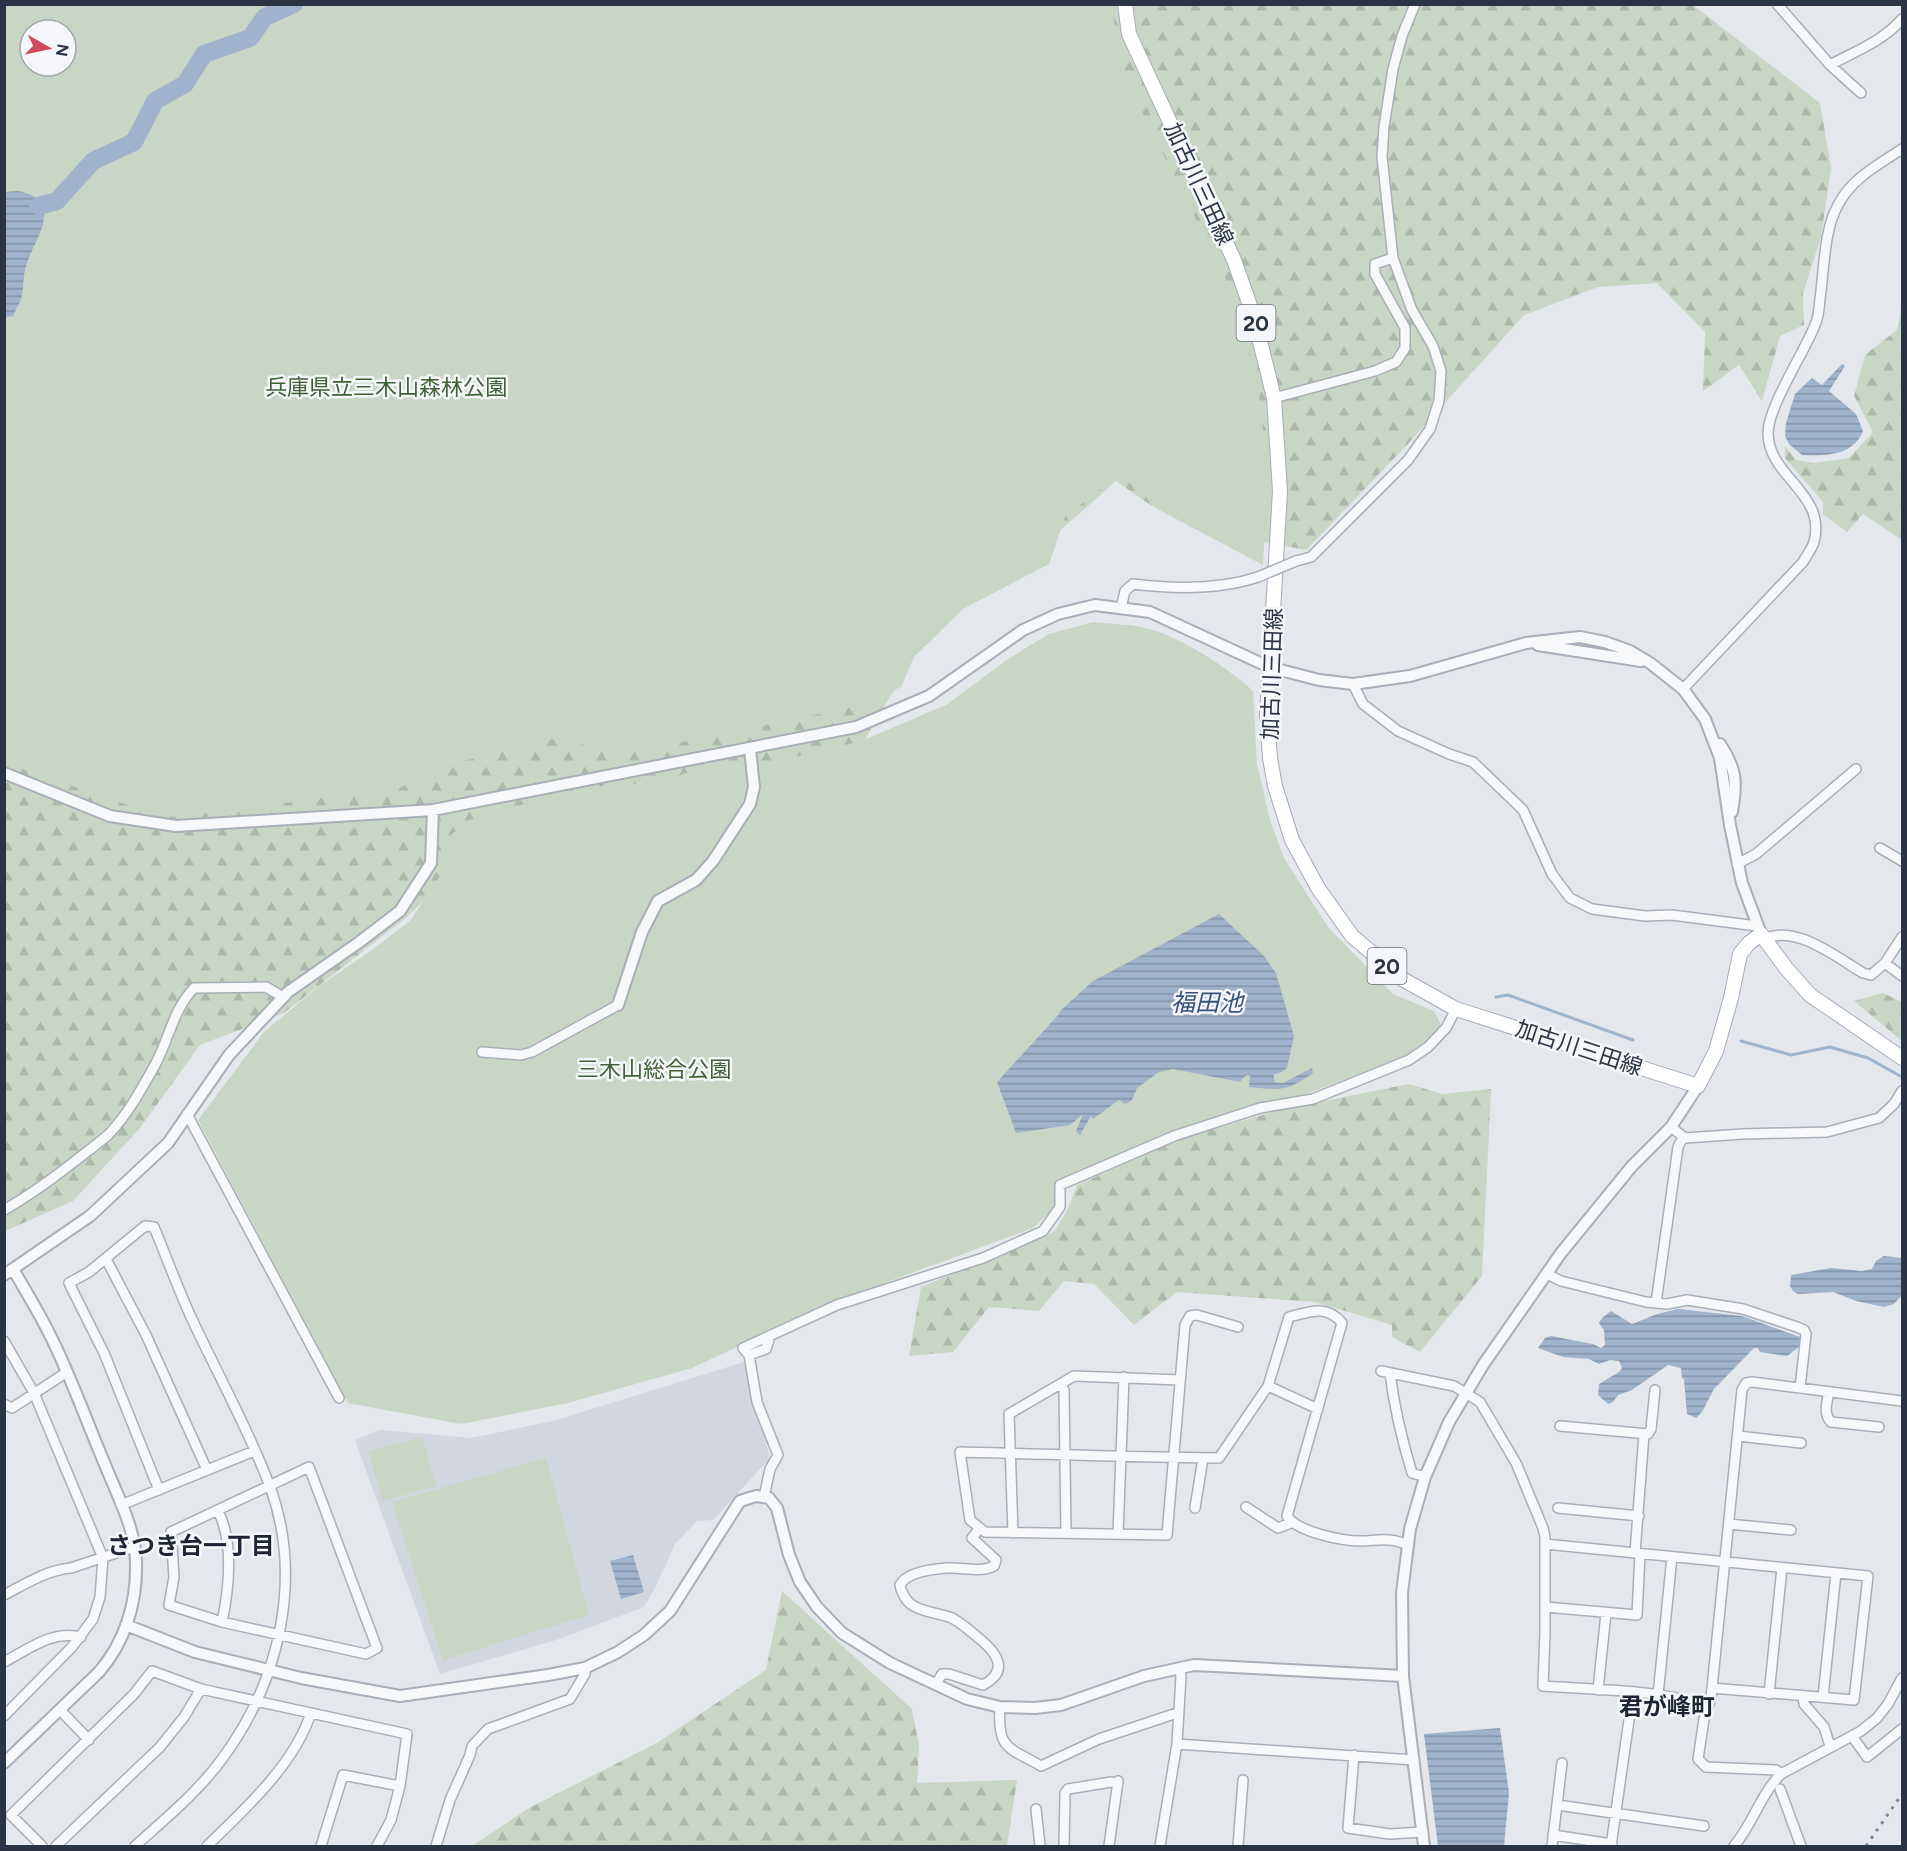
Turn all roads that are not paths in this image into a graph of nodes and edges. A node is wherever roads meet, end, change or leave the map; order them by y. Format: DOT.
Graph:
graph roads {
  1 [pos="1125,4"];
  2 [pos="1415,4"];
  3 [pos="1777,4"];
  4 [pos="1902,19"];
  5 [pos="1830,65"];
  6 [pos="1861,93"];
  7 [pos="1902,149"];
  8 [pos="1393,258"];
  9 [pos="1274,398"];
  10 [pos="1121,608"];
  11 [pos="1269,667"];
  12 [pos="1353,684"];
  13 [pos="1683,689"];
  14 [pos="750,749"];
  15 [pos="1856,769"];
  16 [pos="4,773"];
  17 [pos="433,810"];
  18 [pos="1880,848"];
  19 [pos="1902,861"];
  20 [pos="1737,864"];
  21 [pos="1761,933"];
  22 [pos="1902,937"];
  23 [pos="1885,963"];
  24 [pos="1902,976"];
  25 [pos="283,997"];
  26 [pos="618,1005"];
  27 [pos="1456,1009"];
  28 [pos="482,1052"];
  29 [pos="1902,1058"];
  30 [pos="1698,1086"];
  31 [pos="1902,1091"];
  32 [pos="187,1114"];
  33 [pos="1671,1127"];
  34 [pos="1683,1137"];
  35 [pos="4,1210"];
  36 [pos="106,1259"];
  37 [pos="9,1272"];
  38 [pos="1547,1274"];
  39 [pos="1656,1303"];
  40 [pos="1238,1327"];
  41 [pos="4,1341"];
  42 [pos="67,1372"];
  43 [pos="1124,1377"];
  44 [pos="1180,1380"];
  45 [pos="1060,1384"];
  46 [pos="1268,1386"];
  47 [pos="1800,1388"];
  48 [pos="1655,1390"];
  49 [pos="1829,1392"];
  50 [pos="34,1393"];
  51 [pos="1466,1393"];
  52 [pos="339,1398"];
  53 [pos="1902,1401"];
  54 [pos="4,1404"];
  55 [pos="1318,1408"];
  56 [pos="1560,1425"];
  57 [pos="1879,1427"];
  58 [pos="1644,1434"];
  59 [pos="1738,1436"];
  60 [pos="1801,1443"];
  61 [pos="254,1451"];
  62 [pos="1009,1453"];
  63 [pos="1065,1455"];
  64 [pos="1121,1456"];
  65 [pos="1174,1457"];
  66 [pos="1203,1458"];
  67 [pos="207,1470"];
  68 [pos="1425,1477"];
  69 [pos="269,1485"];
  70 [pos="159,1490"];
  71 [pos="764,1497"];
  72 [pos="121,1505"];
  73 [pos="1246,1507"];
  74 [pos="1195,1508"];
  75 [pos="1558,1508"];
  76 [pos="218,1511"];
  77 [pos="1639,1516"];
  78 [pos="1291,1523"];
  79 [pos="1729,1524"];
  80 [pos="979,1529"];
  81 [pos="1791,1530"];
  82 [pos="1013,1533"];
  83 [pos="1066,1533"];
  84 [pos="1118,1534"];
  85 [pos="1407,1544"];
  86 [pos="1545,1544"];
  87 [pos="134,1547"];
  88 [pos="1638,1553"];
  89 [pos="1672,1557"];
  90 [pos="103,1558"];
  91 [pos="1725,1562"];
  92 [pos="1782,1568"];
  93 [pos="1836,1573"];
  94 [pos="4,1595"];
  95 [pos="1545,1607"];
  96 [pos="1606,1612"];
  97 [pos="222,1622"];
  98 [pos="126,1625"];
  99 [pos="279,1635"];
  100 [pos="81,1637"];
  101 [pos="4,1662"];
  102 [pos="585,1668"];
  103 [pos="1179,1668"];
  104 [pos="270,1671"];
  105 [pos="1404,1676"];
  106 [pos="1902,1678"];
  107 [pos="936,1684"];
  108 [pos="1712,1688"];
  109 [pos="201,1689"];
  110 [pos="1598,1690"];
  111 [pos="1633,1692"];
  112 [pos="1769,1694"];
  113 [pos="1658,1695"];
  114 [pos="1803,1696"];
  115 [pos="1823,1697"];
  116 [pos="257,1701"];
  117 [pos="1708,1706"];
  118 [pos="1000,1707"];
  119 [pos="60,1710"];
  120 [pos="311,1713"];
  121 [pos="1177,1713"];
  122 [pos="4,1716"];
  123 [pos="1902,1729"];
  124 [pos="1852,1736"];
  125 [pos="89,1740"];
  126 [pos="1177,1744"];
  127 [pos="1830,1746"];
  128 [pos="1354,1755"];
  129 [pos="1414,1760"];
  130 [pos="4,1763"];
  131 [pos="1563,1763"];
  132 [pos="1781,1774"];
  133 [pos="1243,1780"];
  134 [pos="400,1786"];
  135 [pos="1780,1789"];
  136 [pos="1557,1805"];
  137 [pos="1036,1809"];
  138 [pos="1616,1814"];
  139 [pos="1704,1826"];
  140 [pos="1423,1832"];
  141 [pos="1553,1835"];
  142 [pos="1612,1845"];
  143 [pos="42,1846"];
  144 [pos="56,1846"];
  145 [pos="135,1846"];
  146 [pos="207,1846"];
  147 [pos="321,1846"];
  148 [pos="377,1846"];
  149 [pos="436,1846"];
  150 [pos="1040,1846"];
  151 [pos="1064,1846"];
  152 [pos="1109,1846"];
  153 [pos="1160,1846"];
  154 [pos="1238,1846"];
  155 [pos="1424,1846"];
  156 [pos="1552,1846"];
  157 [pos="1734,1846"];
  158 [pos="1801,1846"];
  1 -- 9 [label="main road, 加古川三田線 / 20"];
  2 -- 8 [label="street"];
  3 -- 5 [label="street"];
  4 -- 5 [label="street"];
  5 -- 6 [label="street"];
  7 -- 13 [label="street"];
  8 -- 9 [label="street"];
  8 -- 10 [label="street, bridge"];
  9 -- 11 [label="main road, 加古川三田線 / 20"];
  10 -- 11 [label="street"];
  10 -- 14 [label="street"];
  11 -- 12 [label="street"];
  11 -- 27 [label="main road, 加古川三田線 / 20"];
  12 -- 13 [label="street"];
  12 -- 21 [label="street"];
  13 -- 20 [label="street"];
  14 -- 17 [label="street"];
  14 -- 26 [label="street"];
  15 -- 20 [label="street"];
  16 -- 17 [label="street"];
  17 -- 25 [label="street"];
  18 -- 19 [label="street"];
  20 -- 21 [label="street"];
  21 -- 23 [label="street"];
  21 -- 29 [label="main road"];
  21 -- 30 [label="main road"];
  22 -- 23 [label="street"];
  23 -- 24 [label="street"];
  25 -- 32 [label="street"];
  25 -- 35 [label="street"];
  26 -- 28 [label="street"];
  27 -- 30 [label="main road, 加古川三田線 / 20"];
  27 -- 71 [label="street"];
  30 -- 33 [label="street"];
  31 -- 34 [label="street"];
  32 -- 37 [label="street"];
  32 -- 52 [label="street"];
  33 -- 34 [label="street"];
  33 -- 38 [label="street"];
  34 -- 39 [label="street"];
  36 -- 61 [label="street"];
  36 -- 67 [label="street"];
  36 -- 70 [label="street"];
  37 -- 42 [label="street"];
  38 -- 39 [label="street"];
  38 -- 51 [label="street"];
  39 -- 47 [label="street"];
  40 -- 44 [label="street"];
  41 -- 50 [label="street"];
  42 -- 50 [label="street"];
  42 -- 72 [label="street"];
  43 -- 44 [label="street"];
  43 -- 45 [label="street"];
  43 -- 64 [label="street"];
  44 -- 65 [label="street"];
  45 -- 62 [label="street"];
  45 -- 63 [label="street"];
  46 -- 55 [label="street"];
  46 -- 55 [label="street"];
  46 -- 66 [label="street"];
  47 -- 49 [label="street"];
  47 -- 59 [label="street"];
  48 -- 58 [label="street"];
  49 -- 53 [label="street"];
  49 -- 57 [label="street"];
  50 -- 54 [label="street"];
  50 -- 90 [label="street"];
  51 -- 68 [label="street"];
  51 -- 68 [label="street"];
  51 -- 86 [label="street"];
  55 -- 78 [label="street"];
  56 -- 58 [label="street"];
  58 -- 77 [label="street"];
  59 -- 60 [label="street"];
  59 -- 79 [label="street"];
  61 -- 67 [label="street"];
  61 -- 69 [label="street"];
  62 -- 63 [label="street"];
  62 -- 80 [label="street"];
  62 -- 82 [label="street"];
  63 -- 64 [label="street"];
  63 -- 83 [label="street"];
  64 -- 65 [label="street"];
  64 -- 84 [label="street"];
  65 -- 66 [label="street"];
  65 -- 84 [label="street"];
  66 -- 74 [label="street"];
  67 -- 70 [label="street"];
  68 -- 85 [label="street"];
  69 -- 76 [label="street"];
  69 -- 99 [label="street"];
  69 -- 99 [label="street"];
  70 -- 72 [label="street"];
  71 -- 102 [label="street"];
  71 -- 107 [label="street"];
  72 -- 87 [label="street"];
  73 -- 78 [label="street"];
  75 -- 77 [label="street"];
  76 -- 97 [label="street"];
  76 -- 97 [label="street"];
  77 -- 88 [label="street"];
  78 -- 85 [label="street"];
  79 -- 81 [label="street"];
  79 -- 91 [label="street"];
  80 -- 82 [label="street"];
  80 -- 107 [label="street"];
  82 -- 83 [label="street"];
  83 -- 84 [label="street"];
  85 -- 105 [label="street"];
  86 -- 88 [label="street"];
  86 -- 95 [label="street"];
  87 -- 90 [label="street"];
  87 -- 98 [label="street"];
  88 -- 89 [label="street"];
  88 -- 96 [label="street"];
  89 -- 91 [label="street"];
  89 -- 113 [label="street"];
  90 -- 94 [label="street"];
  90 -- 100 [label="street"];
  91 -- 92 [label="street"];
  91 -- 108 [label="street"];
  92 -- 93 [label="street"];
  92 -- 112 [label="street"];
  93 -- 115 [label="street"];
  93 -- 115 [label="street"];
  95 -- 96 [label="street"];
  95 -- 110 [label="street"];
  96 -- 110 [label="street"];
  97 -- 99 [label="street"];
  98 -- 104 [label="street"];
  98 -- 119 [label="street"];
  99 -- 104 [label="street"];
  100 -- 101 [label="street"];
  100 -- 122 [label="street"];
  102 -- 104 [label="street"];
  102 -- 149 [label="street"];
  103 -- 105 [label="street"];
  103 -- 118 [label="street"];
  103 -- 121 [label="street"];
  104 -- 116 [label="street"];
  105 -- 129 [label="street"];
  106 -- 124 [label="street"];
  107 -- 118 [label="street"];
  108 -- 112 [label="street"];
  108 -- 117 [label="street"];
  109 -- 116 [label="street"];
  109 -- 125 [label="street"];
  109 -- 144 [label="street"];
  110 -- 111 [label="street"];
  111 -- 113 [label="street"];
  111 -- 138 [label="street"];
  112 -- 114 [label="street"];
  113 -- 117 [label="street"];
  114 -- 115 [label="street"];
  114 -- 127 [label="street"];
  116 -- 120 [label="street"];
  116 -- 145 [label="street"];
  117 -- 132 [label="street"];
  118 -- 121 [label="street"];
  119 -- 125 [label="street"];
  119 -- 130 [label="street"];
  120 -- 134 [label="street"];
  120 -- 146 [label="street"];
  121 -- 126 [label="street"];
  123 -- 124 [label="street"];
  124 -- 127 [label="street"];
  125 -- 143 [label="street"];
  126 -- 128 [label="street"];
  126 -- 153 [label="street"];
  127 -- 132 [label="street"];
  128 -- 129 [label="street"];
  128 -- 140 [label="street"];
  129 -- 140 [label="street"];
  131 -- 136 [label="street"];
  132 -- 157 [label="street"];
  133 -- 154 [label="street"];
  134 -- 147 [label="street"];
  134 -- 148 [label="street"];
  135 -- 158 [label="street"];
  136 -- 138 [label="street"];
  136 -- 141 [label="street"];
  137 -- 150 [label="street"];
  138 -- 139 [label="street"];
  138 -- 142 [label="street"];
  140 -- 155 [label="street"];
  141 -- 142 [label="street"];
  141 -- 156 [label="street"];
  151 -- 152 [label="street"];
}
